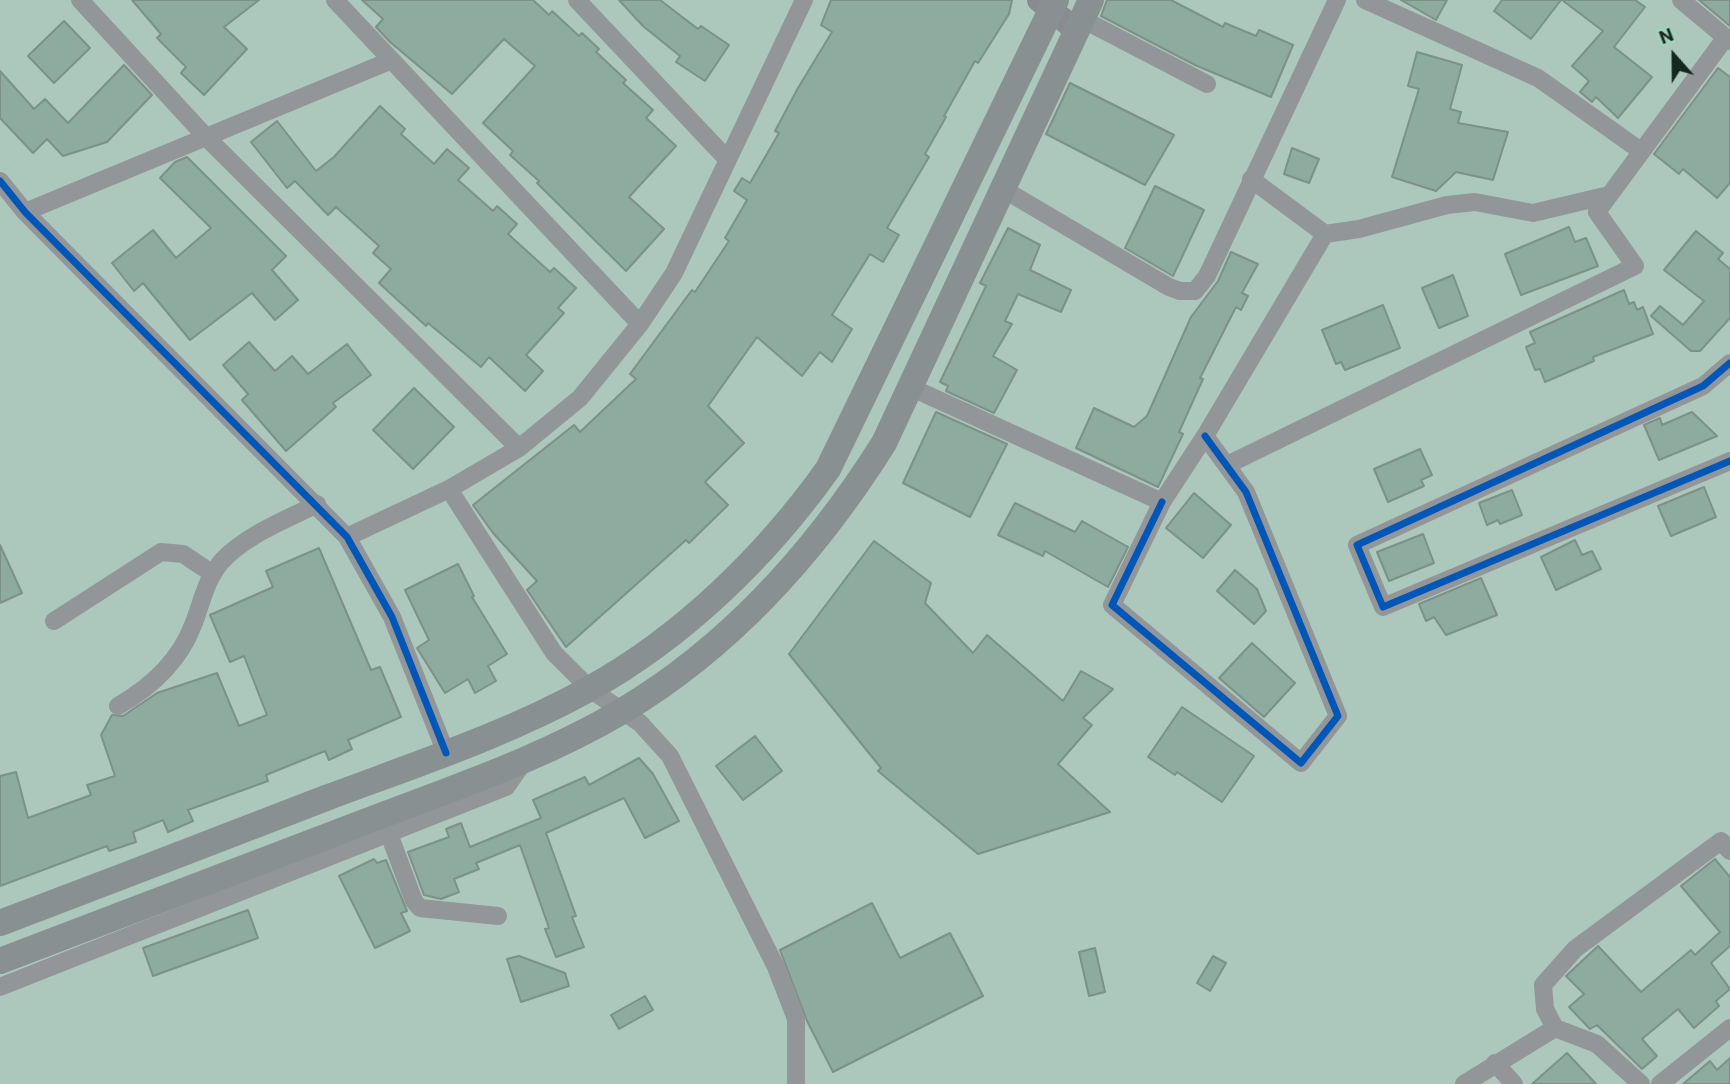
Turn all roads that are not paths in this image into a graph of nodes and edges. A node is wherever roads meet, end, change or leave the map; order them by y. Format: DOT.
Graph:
graph roads {
  1 [pos="80,0"];
  2 [pos="335,0"];
  3 [pos="577,0"];
  4 [pos="804,0"];
  5 [pos="1337,0"];
  6 [pos="1365,0"];
  7 [pos="1681,0"];
  8 [pos="1048,3"];
  9 [pos="1084,11"];
  10 [pos="1728,39"];
  11 [pos="393,60"];
  12 [pos="1208,84"];
  13 [pos="207,138"];
  14 [pos="1642,152"];
  15 [pos="726,158"];
  16 [pos="1251,179"];
  17 [pos="0,181"];
  18 [pos="1003,189"];
  19 [pos="1609,195"];
  20 [pos="7,198"];
  21 [pos="25,212"];
  22 [pos="1325,234"];
  23 [pos="640,324"];
  24 [pos="1730,363"];
  25 [pos="910,387"];
  26 [pos="1205,436"];
  27 [pos="519,448"];
  28 [pos="1730,461"];
  29 [pos="1227,465"];
  30 [pos="449,489"];
  31 [pos="1162,502"];
  32 [pos="317,504"];
  33 [pos="347,537"];
  34 [pos="213,574"];
  35 [pos="54,621"];
  36 [pos="590,689"];
  37 [pos="118,706"];
  38 [pos="624,710"];
  39 [pos="446,752"];
  40 [pos="524,760"];
  41 [pos="388,834"];
  42 [pos="1730,851"];
  43 [pos="498,916"];
  44 [pos="0,923"];
  45 [pos="0,961"];
  46 [pos="0,987"];
  47 [pos="1555,1028"];
  48 [pos="1730,1028"];
  49 [pos="1495,1063"];
  50 [pos="796,1084"];
  51 [pos="1464,1084"];
  52 [pos="1514,1084"];
  53 [pos="1641,1084"];
  54 [pos="1660,1084"];
  1 -- 13 [label="street"];
  2 -- 11 [label="street"];
  3 -- 15 [label="street"];
  4 -- 15 [label="street"];
  5 -- 16 [label="street"];
  6 -- 14 [label="street"];
  7 -- 10 [label="street"];
  8 -- 9 [label="street"];
  8 -- 36 [label="main road"];
  9 -- 12 [label="street"];
  9 -- 18 [label="main road"];
  10 -- 14 [label="street"];
  11 -- 13 [label="street"];
  11 -- 23 [label="street"];
  13 -- 21 [label="street"];
  13 -- 27 [label="street"];
  14 -- 19 [label="street"];
  15 -- 23 [label="street"];
  16 -- 18 [label="street"];
  16 -- 22 [label="street"];
  17 -- 20 [label="street"];
  18 -- 25 [label="main road"];
  19 -- 22 [label="street"];
  19 -- 29 [label="street"];
  20 -- 21 [label="street"];
  21 -- 32 [label="street"];
  22 -- 26 [label="street"];
  23 -- 27 [label="street"];
  24 -- 28 [label="street"];
  25 -- 31 [label="street"];
  25 -- 38 [label="main road"];
  26 -- 29 [label="street"];
  26 -- 31 [label="street"];
  27 -- 30 [label="street"];
  29 -- 31 [label="street"];
  30 -- 33 [label="street"];
  30 -- 36 [label="street"];
  32 -- 33 [label="street"];
  32 -- 34 [label="street"];
  33 -- 39 [label="street"];
  34 -- 35 [label="street"];
  34 -- 37 [label="street"];
  36 -- 38 [label="street"];
  36 -- 39 [label="main road"];
  38 -- 40 [label="main road"];
  38 -- 50 [label="street"];
  39 -- 44 [label="main road"];
  40 -- 41 [label="street"];
  40 -- 45 [label="main road"];
  41 -- 43 [label="street"];
  41 -- 46 [label="street"];
  42 -- 47 [label="street"];
  47 -- 49 [label="street"];
  47 -- 53 [label="street"];
  48 -- 54 [label="street"];
  49 -- 51 [label="street"];
  49 -- 52 [label="street"];
}
